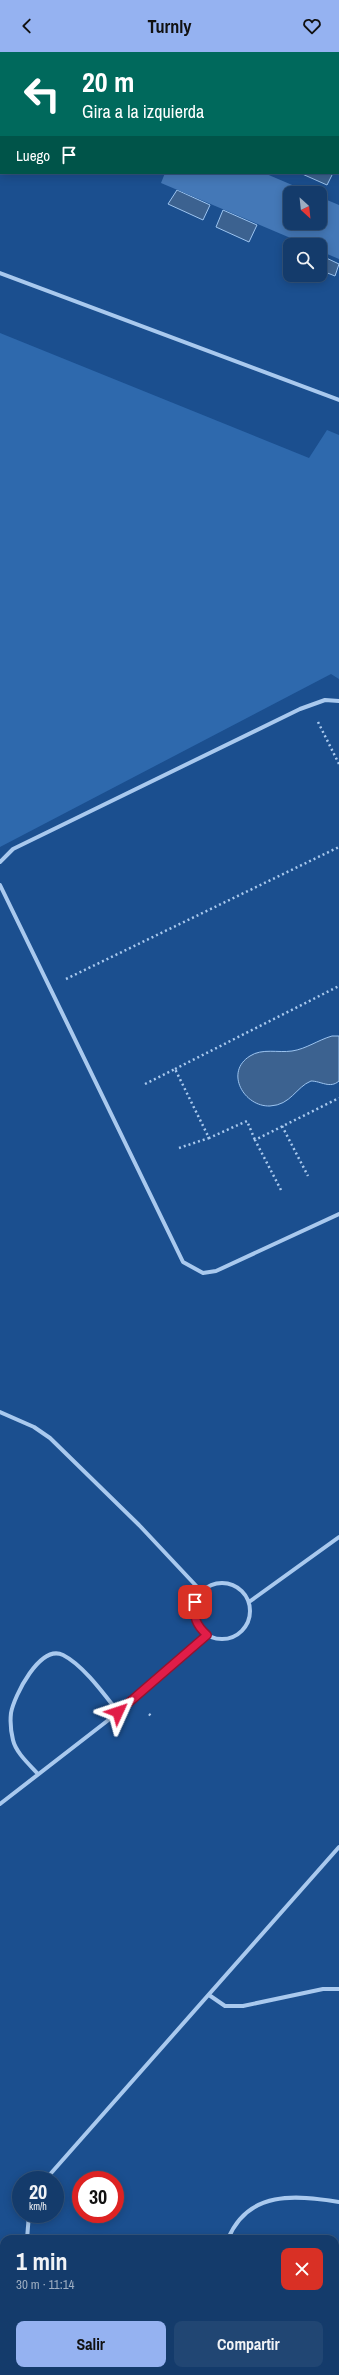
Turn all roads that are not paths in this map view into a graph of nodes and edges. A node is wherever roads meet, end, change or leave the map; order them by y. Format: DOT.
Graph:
graph roads {
  1 [pos="0,273"];
  2 [pos="339,400"];
  3 [pos="339,701"];
  4 [pos="0,862"];
  5 [pos="0,885"];
  6 [pos="339,1214"];
  7 [pos="0,1412"];
  8 [pos="339,1537"];
  9 [pos="201,1591"];
  10 [pos="249,1602"];
  11 [pos="207,1635"];
  12 [pos="118,1712"];
  13 [pos="38,1774"];
  14 [pos="0,1804"];
  15 [pos="339,1846"];
  16 [pos="339,1989"];
  17 [pos="209,1995"];
  18 [pos="53,2171"];
  19 [pos="339,2202"];
  20 [pos="28,2223"];
  21 [pos="27,2235"];
  22 [pos="230,2235"];
  1 -- 2 [label="street"];
  3 -- 4 [label="street"];
  5 -- 6 [label="street"];
  7 -- 9 [label="street"];
  8 -- 10 [label="street"];
  9 -- 10 [label="street"];
  9 -- 11 [label="street"];
  10 -- 11 [label="street"];
  11 -- 12 [label="street"];
  12 -- 13 [label="street"];
  12 -- 13 [label="street"];
  13 -- 14 [label="street"];
  15 -- 17 [label="street"];
  16 -- 17 [label="street"];
  17 -- 18 [label="street"];
  19 -- 22 [label="street"];
  20 -- 21 [label="street"];
}
